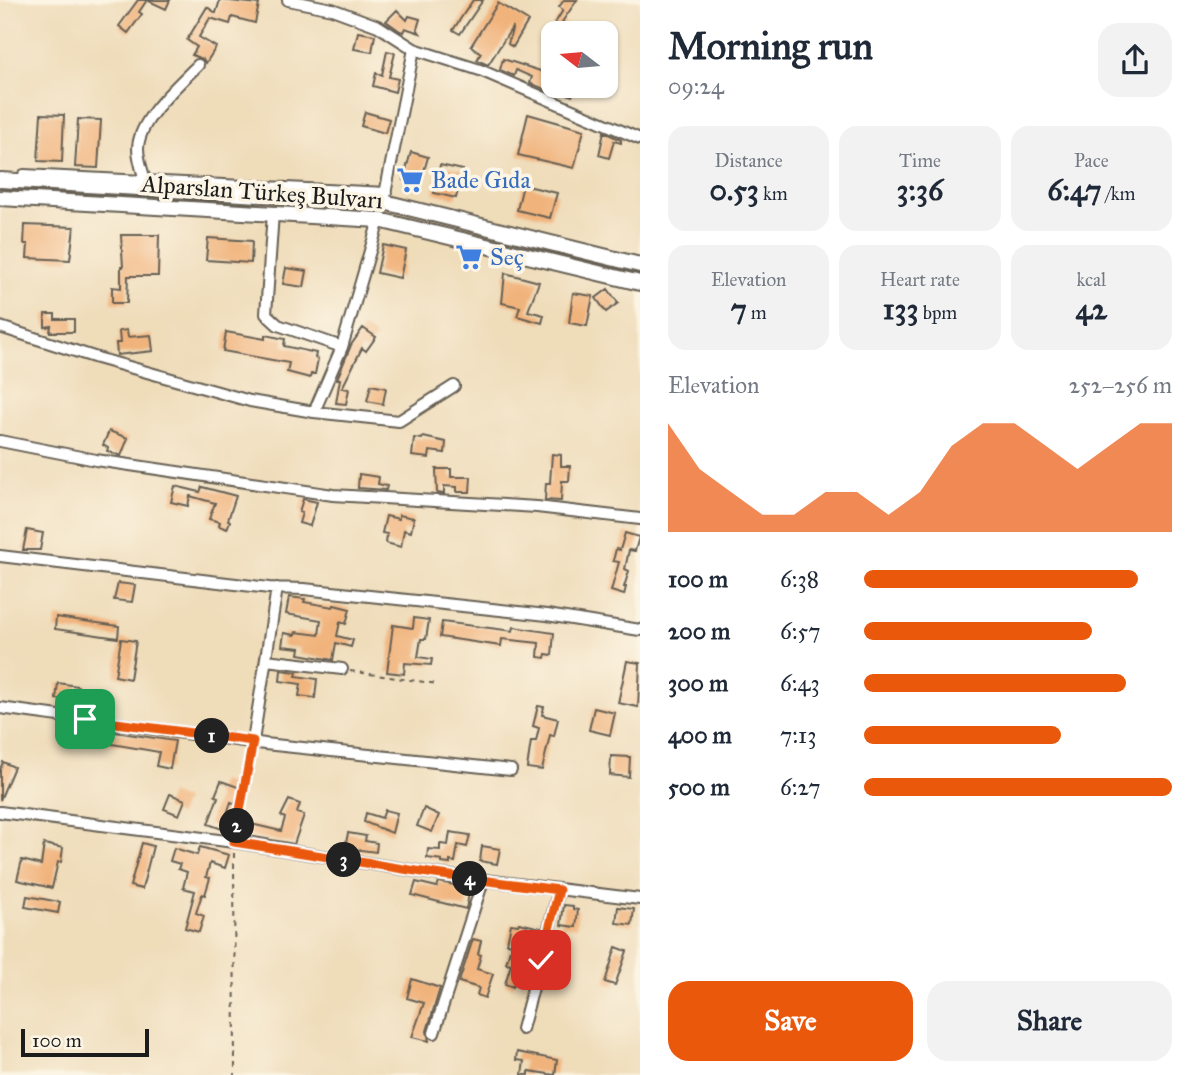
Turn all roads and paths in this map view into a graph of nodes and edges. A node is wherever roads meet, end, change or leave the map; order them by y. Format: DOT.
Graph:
graph roads {
  1 [pos="288,0"];
  2 [pos="414,49"];
  3 [pos="198,65"];
  4 [pos="640,139"];
  5 [pos="0,173"];
  6 [pos="0,180"];
  7 [pos="149,184"];
  8 [pos="385,197"];
  9 [pos="0,198"];
  10 [pos="273,213"];
  11 [pos="379,220"];
  12 [pos="640,265"];
  13 [pos="640,284"];
  14 [pos="0,327"];
  15 [pos="342,347"];
  16 [pos="454,386"];
  17 [pos="314,412"];
  18 [pos="0,441"];
  19 [pos="640,519"];
  20 [pos="0,556"];
  21 [pos="277,588"];
  22 [pos="640,630"];
  23 [pos="266,660"];
  24 [pos="342,670"];
  25 [pos="437,684"];
  26 [pos="0,708"];
  27 [pos="253,741"];
  28 [pos="511,770"];
  29 [pos="0,812"];
  30 [pos="234,842"];
  31 [pos="482,880"];
  32 [pos="559,890"];
  33 [pos="640,900"];
  34 [pos="522,1029"];
  35 [pos="434,1033"];
  36 [pos="235,1075"];
  1 -- 2 [label="street"];
  2 -- 4 [label="street"];
  2 -- 8 [label="street"];
  3 -- 7 [label="street"];
  5 -- 7 [label="street"];
  6 -- 7 [label="main road, Alparslan Türkeş Bulvarı"];
  7 -- 8 [label="main road, Alparslan Türkeş Bulvarı"];
  8 -- 12 [label="main road, Alparslan Türkeş Bulvarı"];
  9 -- 10 [label="main road, Alparslan Türkeş Bulvarı"];
  10 -- 11 [label="main road, Alparslan Türkeş Bulvarı"];
  10 -- 15 [label="street"];
  11 -- 13 [label="main road, Alparslan Türkeş Bulvarı"];
  11 -- 15 [label="street"];
  14 -- 17 [label="street"];
  15 -- 17 [label="street"];
  16 -- 17 [label="street"];
  18 -- 19 [label="street"];
  20 -- 21 [label="street"];
  21 -- 22 [label="street"];
  21 -- 23 [label="street"];
  23 -- 24 [label="street"];
  23 -- 27 [label="street"];
  24 -- 25 [label="path"];
  26 -- 27 [label="street"];
  27 -- 28 [label="street"];
  27 -- 30 [label="path"];
  29 -- 30 [label="street"];
  30 -- 31 [label="street"];
  30 -- 36 [label="path"];
  31 -- 32 [label="street"];
  31 -- 35 [label="street"];
  32 -- 33 [label="street"];
  32 -- 34 [label="street"];
}
